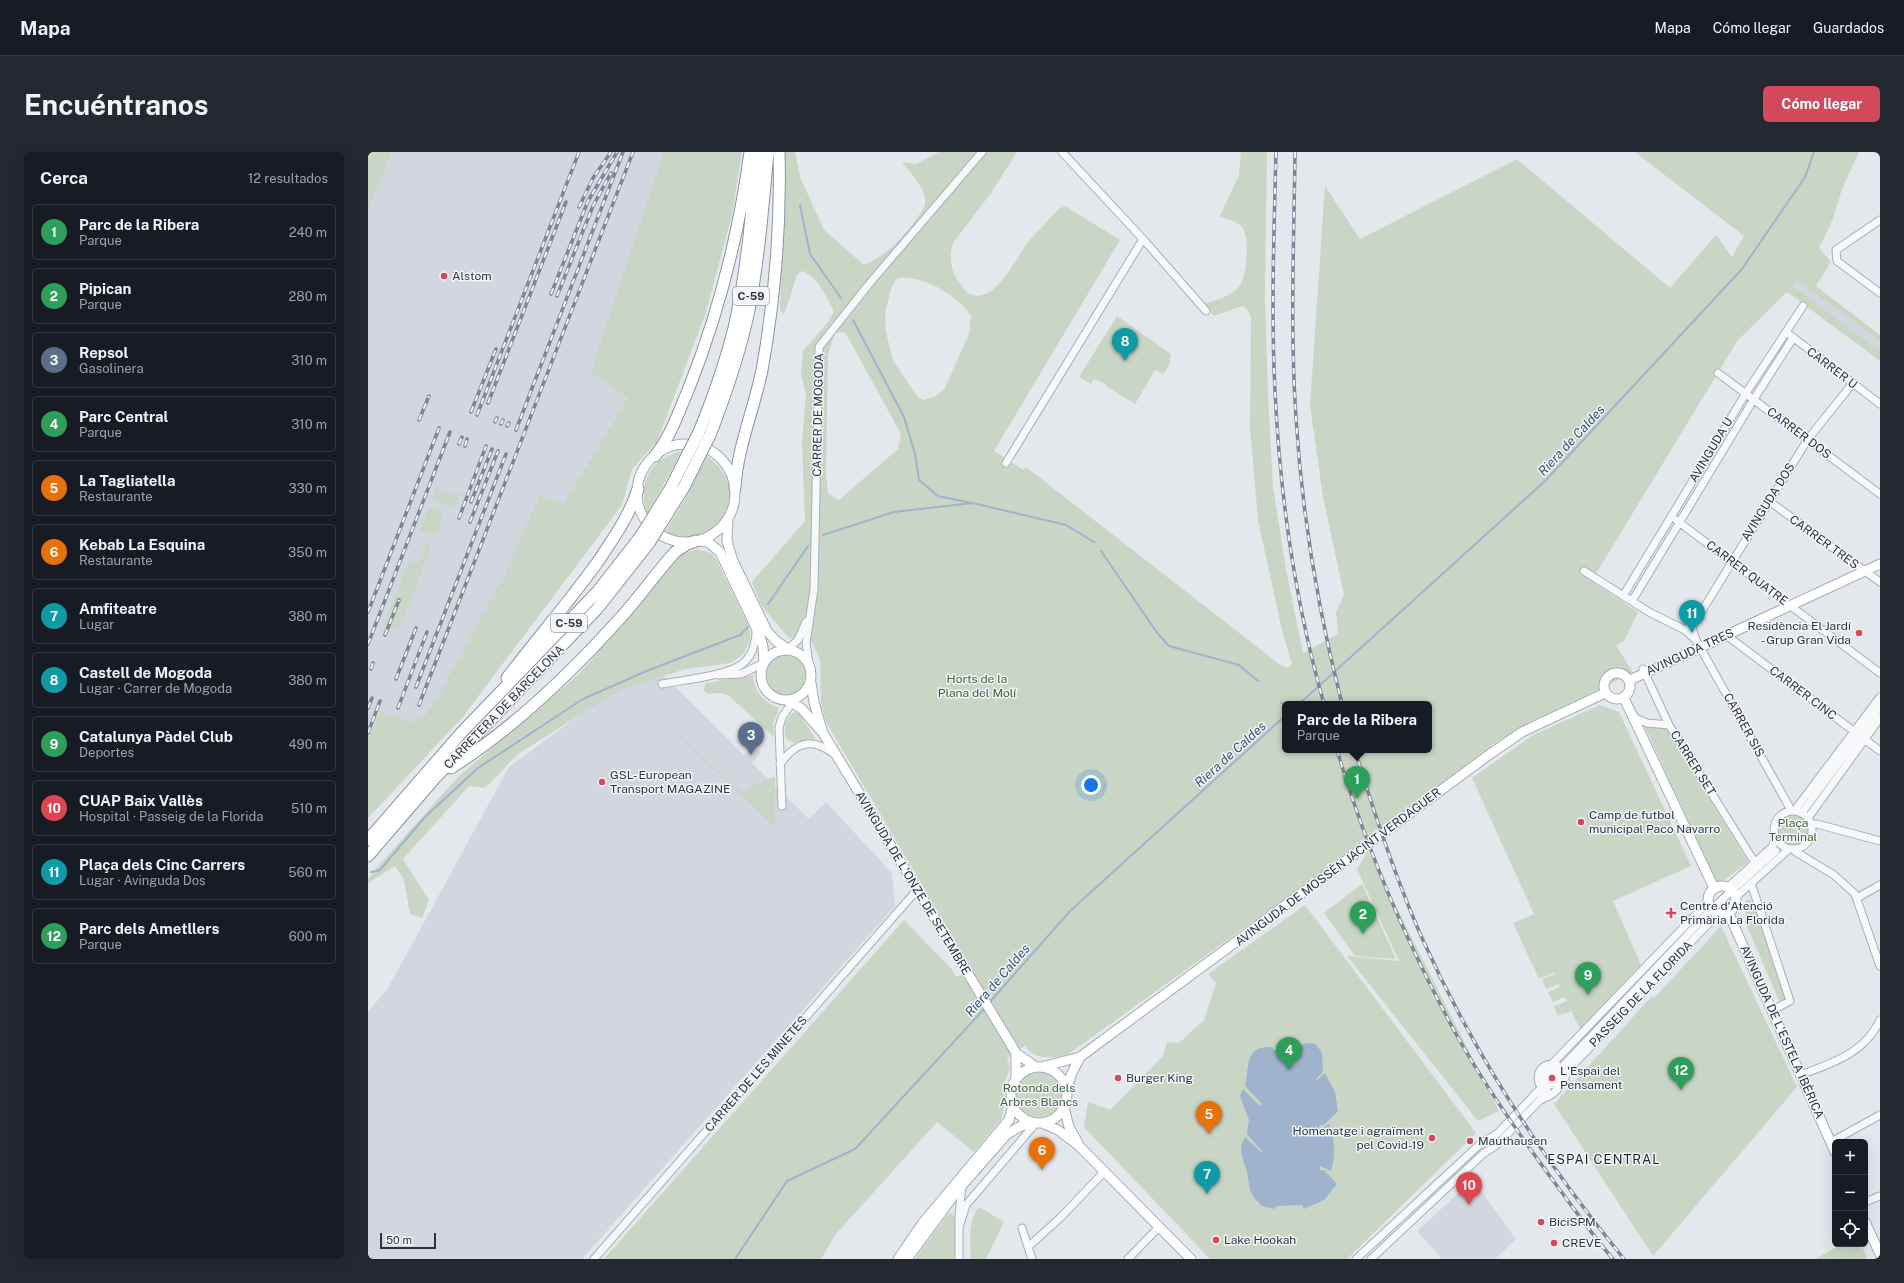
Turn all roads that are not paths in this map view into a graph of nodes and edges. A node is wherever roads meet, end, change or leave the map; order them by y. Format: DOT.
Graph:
graph roads {
  1 [pos="750,152"];
  2 [pos="757,152"];
  3 [pos="768,152"];
  4 [pos="779,152"];
  5 [pos="982,152"];
  6 [pos="1062,152"];
  7 [pos="1880,220"];
  8 [pos="1143,239"];
  9 [pos="1880,293"];
  10 [pos="1803,306"];
  11 [pos="1206,311"];
  12 [pos="1785,332"];
  13 [pos="1793,338"];
  14 [pos="1718,372"];
  15 [pos="1853,383"];
  16 [pos="1746,393"];
  17 [pos="1754,399"];
  18 [pos="1880,404"];
  19 [pos="704,434"];
  20 [pos="1808,440"];
  21 [pos="655,456"];
  22 [pos="1006,463"];
  23 [pos="735,488"];
  24 [pos="638,489"];
  25 [pos="1880,494"];
  26 [pos="1769,501"];
  27 [pos="1671,516"];
  28 [pos="729,518"];
  29 [pos="1679,522"];
  30 [pos="645,539"];
  31 [pos="696,541"];
  32 [pos="1732,561"];
  33 [pos="1880,564"];
  34 [pos="1584,571"];
  35 [pos="1864,571"];
  36 [pos="1880,582"];
  37 [pos="1623,596"];
  38 [pos="1632,601"];
  39 [pos="1790,605"];
  40 [pos="809,616"];
  41 [pos="1692,626"];
  42 [pos="756,627"];
  43 [pos="1685,630"];
  44 [pos="1726,635"];
  45 [pos="1698,644"];
  46 [pos="788,649"];
  47 [pos="764,663"];
  48 [pos="809,663"];
  49 [pos="1643,671"];
  50 [pos="1880,673"];
  51 [pos="712,675"];
  52 [pos="1630,680"];
  53 [pos="811,683"];
  54 [pos="662,684"];
  55 [pos="1605,692"];
  56 [pos="1880,697"];
  57 [pos="1624,698"];
  58 [pos="789,702"];
  59 [pos="490,704"];
  60 [pos="1880,706"];
  61 [pos="1633,717"];
  62 [pos="1880,718"];
  63 [pos="1669,725"];
  64 [pos="823,733"];
  65 [pos="1859,735"];
  66 [pos="1880,751"];
  67 [pos="837,756"];
  68 [pos="780,764"];
  69 [pos="435,778"];
  70 [pos="404,798"];
  71 [pos="782,806"];
  72 [pos="1793,810"];
  73 [pos="1804,810"];
  74 [pos="1810,821"];
  75 [pos="368,830"];
  76 [pos="1776,838"];
  77 [pos="368,840"];
  78 [pos="1880,841"];
  79 [pos="1792,849"];
  80 [pos="1776,851"];
  81 [pos="368,856"];
  82 [pos="1755,863"];
  83 [pos="1751,883"];
  84 [pos="1880,885"];
  85 [pos="1714,888"];
  86 [pos="917,890"];
  87 [pos="1732,892"];
  88 [pos="1857,898"];
  89 [pos="1716,909"];
  90 [pos="1880,966"];
  91 [pos="1771,1011"];
  92 [pos="1880,1020"];
  93 [pos="1016,1053"];
  94 [pos="1080,1057"];
  95 [pos="1552,1064"];
  96 [pos="1564,1065"];
  97 [pos="1039,1068"];
  98 [pos="1557,1072"];
  99 [pos="1800,1075"];
  100 [pos="1565,1077"];
  101 [pos="1016,1079"];
  102 [pos="1544,1087"];
  103 [pos="1559,1089"];
  104 [pos="1066,1091"];
  105 [pos="1540,1100"];
  106 [pos="1013,1104"];
  107 [pos="1064,1107"];
  108 [pos="1880,1115"];
  109 [pos="1039,1123"];
  110 [pos="1831,1142"];
  111 [pos="1079,1146"];
  112 [pos="1105,1172"];
  113 [pos="960,1189"];
  114 [pos="1880,1196"];
  115 [pos="1868,1201"];
  116 [pos="934,1209"];
  117 [pos="922,1224"];
  118 [pos="959,1227"];
  119 [pos="1159,1227"];
  120 [pos="1022,1228"];
  121 [pos="1868,1228"];
  122 [pos="1028,1248"];
  123 [pos="1880,1254"];
  124 [pos="594,1259"];
  125 [pos="898,1259"];
  126 [pos="906,1259"];
  127 [pos="959,1259"];
  128 [pos="1032,1259"];
  129 [pos="1128,1259"];
  130 [pos="1191,1259"];
  131 [pos="1356,1259"];
  132 [pos="1370,1259"];
  1 -- 21 [label="highway"];
  2 -- 19 [label="highway, CARRETERA DE BARCELONA / C-59"];
  3 -- 19 [label="highway, CARRETERA DE BARCELONA / C-59"];
  4 -- 23 [label="highway"];
  5 -- 40 [label="street, CARRER DE MOGODA"];
  6 -- 8 [label="street"];
  7 -- 9 [label="street"];
  8 -- 11 [label="street"];
  8 -- 22 [label="street"];
  10 -- 12 [label="street, AVINGUDA U"];
  12 -- 13 [label="street, CARRER U"];
  12 -- 16 [label="street, AVINGUDA U"];
  13 -- 15 [label="street, CARRER U"];
  13 -- 17 [label="street, AVINGUDA U"];
  14 -- 16 [label="street, CARRER DOS"];
  15 -- 18 [label="street, CARRER U"];
  15 -- 20 [label="street, AVINGUDA DOS"];
  16 -- 17 [label="street, CARRER DOS"];
  16 -- 27 [label="street, AVINGUDA U"];
  17 -- 20 [label="street, CARRER DOS"];
  17 -- 29 [label="street, AVINGUDA U"];
  19 -- 30 [label="highway, CARRETERA DE BARCELONA / C-59, bridge"];
  20 -- 25 [label="street, CARRER DOS"];
  20 -- 26 [label="street, AVINGUDA DOS"];
  21 -- 23 [label="main road"];
  21 -- 24 [label="main road"];
  23 -- 28 [label="main road"];
  24 -- 31 [label="main road"];
  24 -- 59 [label="highway"];
  26 -- 32 [label="street, AVINGUDA DOS"];
  26 -- 35 [label="street, CARRER TRES"];
  27 -- 29 [label="street, CARRER QUATRE"];
  27 -- 37 [label="street, AVINGUDA U"];
  28 -- 31 [label="main road"];
  28 -- 46 [label="main road"];
  29 -- 32 [label="street, CARRER QUATRE"];
  29 -- 38 [label="street, AVINGUDA U"];
  30 -- 59 [label="highway, CARRETERA DE BARCELONA / C-59"];
  30 -- 69 [label="highway, CARRETERA DE BARCELONA / C-59"];
  31 -- 42 [label="main road"];
  31 -- 69 [label="highway"];
  32 -- 39 [label="street, CARRER QUATRE"];
  32 -- 41 [label="street, AVINGUDA DOS"];
  33 -- 35 [label="main road, AVINGUDA TRES"];
  34 -- 37 [label="street"];
  35 -- 36 [label="street, CARRER TRES"];
  35 -- 39 [label="main road, AVINGUDA TRES"];
  37 -- 38 [label="street"];
  38 -- 43 [label="street"];
  39 -- 44 [label="main road, AVINGUDA TRES"];
  39 -- 50 [label="street, CARRER QUATRE"];
  40 -- 46 [label="street, CARRER DE MOGODA"];
  40 -- 48 [label="street, CARRER DE MOGODA"];
  41 -- 43 [label="street"];
  41 -- 45 [label="street"];
  42 -- 47 [label="main road"];
  42 -- 51 [label="street"];
  43 -- 45 [label="street"];
  44 -- 45 [label="main road, AVINGUDA TRES"];
  44 -- 65 [label="street, CARRER CINC"];
  45 -- 49 [label="main road, AVINGUDA TRES"];
  45 -- 72 [label="street, CARRER SIS"];
  46 -- 47 [label="main road"];
  46 -- 48 [label="main road"];
  47 -- 51 [label="street"];
  47 -- 58 [label="main road"];
  48 -- 53 [label="main road"];
  49 -- 52 [label="main road, AVINGUDA TRES"];
  49 -- 63 [label="street, CARRER SET"];
  51 -- 54 [label="street"];
  52 -- 55 [label="main road"];
  52 -- 57 [label="main road"];
  53 -- 58 [label="main road"];
  53 -- 64 [label="main road, AVINGUDA DE L'ONZE DE SETEMBRE"];
  55 -- 57 [label="main road"];
  55 -- 94 [label="main road, AVINGUDA DE MOSSÈN JACINT VERDAGUER"];
  56 -- 65 [label="street"];
  57 -- 61 [label="main road"];
  58 -- 64 [label="main road, AVINGUDA DE L'ONZE DE SETEMBRE"];
  58 -- 68 [label="street"];
  59 -- 70 [label="highway, CARRETERA DE BARCELONA / C-59"];
  60 -- 65 [label="street"];
  61 -- 63 [label="street, CARRER SET"];
  61 -- 85 [label="main road"];
  62 -- 65 [label="street"];
  63 -- 82 [label="street, CARRER SET"];
  64 -- 67 [label="main road, AVINGUDA DE L'ONZE DE SETEMBRE"];
  65 -- 66 [label="street, CARRER CINC"];
  65 -- 72 [label="street"];
  65 -- 73 [label="street"];
  65 -- 74 [label="street"];
  67 -- 68 [label="street"];
  67 -- 86 [label="main road, AVINGUDA DE L'ONZE DE SETEMBRE"];
  68 -- 71 [label="street"];
  69 -- 81 [label="highway, CARRETERA DE BARCELONA / C-59"];
  70 -- 75 [label="highway"];
  70 -- 77 [label="highway, CARRETERA DE BARCELONA / C-59"];
  72 -- 74 [label="street"];
  72 -- 76 [label="street"];
  74 -- 78 [label="street"];
  74 -- 79 [label="street"];
  76 -- 79 [label="street"];
  76 -- 82 [label="street"];
  79 -- 83 [label="street"];
  79 -- 88 [label="street"];
  80 -- 87 [label="street"];
  82 -- 87 [label="street"];
  83 -- 87 [label="street"];
  83 -- 91 [label="street"];
  84 -- 88 [label="street"];
  85 -- 87 [label="main road"];
  85 -- 89 [label="main road"];
  86 -- 93 [label="main road, AVINGUDA DE L'ONZE DE SETEMBRE"];
  86 -- 124 [label="street, CARRER DE LES MINETES"];
  87 -- 89 [label="street"];
  87 -- 89 [label="main road"];
  88 -- 90 [label="street"];
  89 -- 91 [label="main road, AVINGUDA DE L'ESTELA IBÈRICA"];
  89 -- 95 [label="street, PASSEIG DE LA FLORIDA"];
  89 -- 96 [label="street, PASSEIG DE LA FLORIDA"];
  89 -- 100 [label="street, PASSEIG DE LA FLORIDA"];
  91 -- 99 [label="main road, AVINGUDA DE L'ESTELA IBÈRICA"];
  92 -- 99 [label="street"];
  93 -- 97 [label="main road, AVINGUDA DE L'ONZE DE SETEMBRE"];
  93 -- 101 [label="main road"];
  94 -- 97 [label="main road, AVINGUDA DE MOSSÈN JACINT VERDAGUER"];
  94 -- 104 [label="main road, AVINGUDA DE MOSSÈN JACINT VERDAGUER"];
  95 -- 100 [label="street"];
  95 -- 102 [label="street, PASSEIG DE LA FLORIDA"];
  97 -- 101 [label="main road"];
  97 -- 104 [label="main road"];
  98 -- 102 [label="street"];
  99 -- 110 [label="main road, AVINGUDA DE L'ESTELA IBÈRICA"];
  100 -- 103 [label="street, PASSEIG DE LA FLORIDA"];
  101 -- 106 [label="main road"];
  102 -- 103 [label="street"];
  102 -- 105 [label="street"];
  102 -- 131 [label="street"];
  103 -- 105 [label="street"];
  104 -- 107 [label="main road"];
  105 -- 132 [label="street"];
  106 -- 109 [label="main road"];
  106 -- 116 [label="main road"];
  107 -- 109 [label="main road"];
  107 -- 111 [label="main road"];
  108 -- 110 [label="street"];
  109 -- 111 [label="main road"];
  109 -- 113 [label="main road"];
  109 -- 118 [label="street"];
  111 -- 112 [label="main road"];
  112 -- 119 [label="main road"];
  112 -- 122 [label="street"];
  113 -- 116 [label="street"];
  113 -- 118 [label="street"];
  113 -- 126 [label="main road"];
  114 -- 115 [label="street"];
  116 -- 117 [label="main road"];
  117 -- 125 [label="main road"];
  117 -- 126 [label="street"];
  118 -- 127 [label="street"];
  119 -- 129 [label="street"];
  119 -- 130 [label="main road"];
  120 -- 122 [label="street"];
  121 -- 123 [label="main road"];
  122 -- 128 [label="street"];
}
